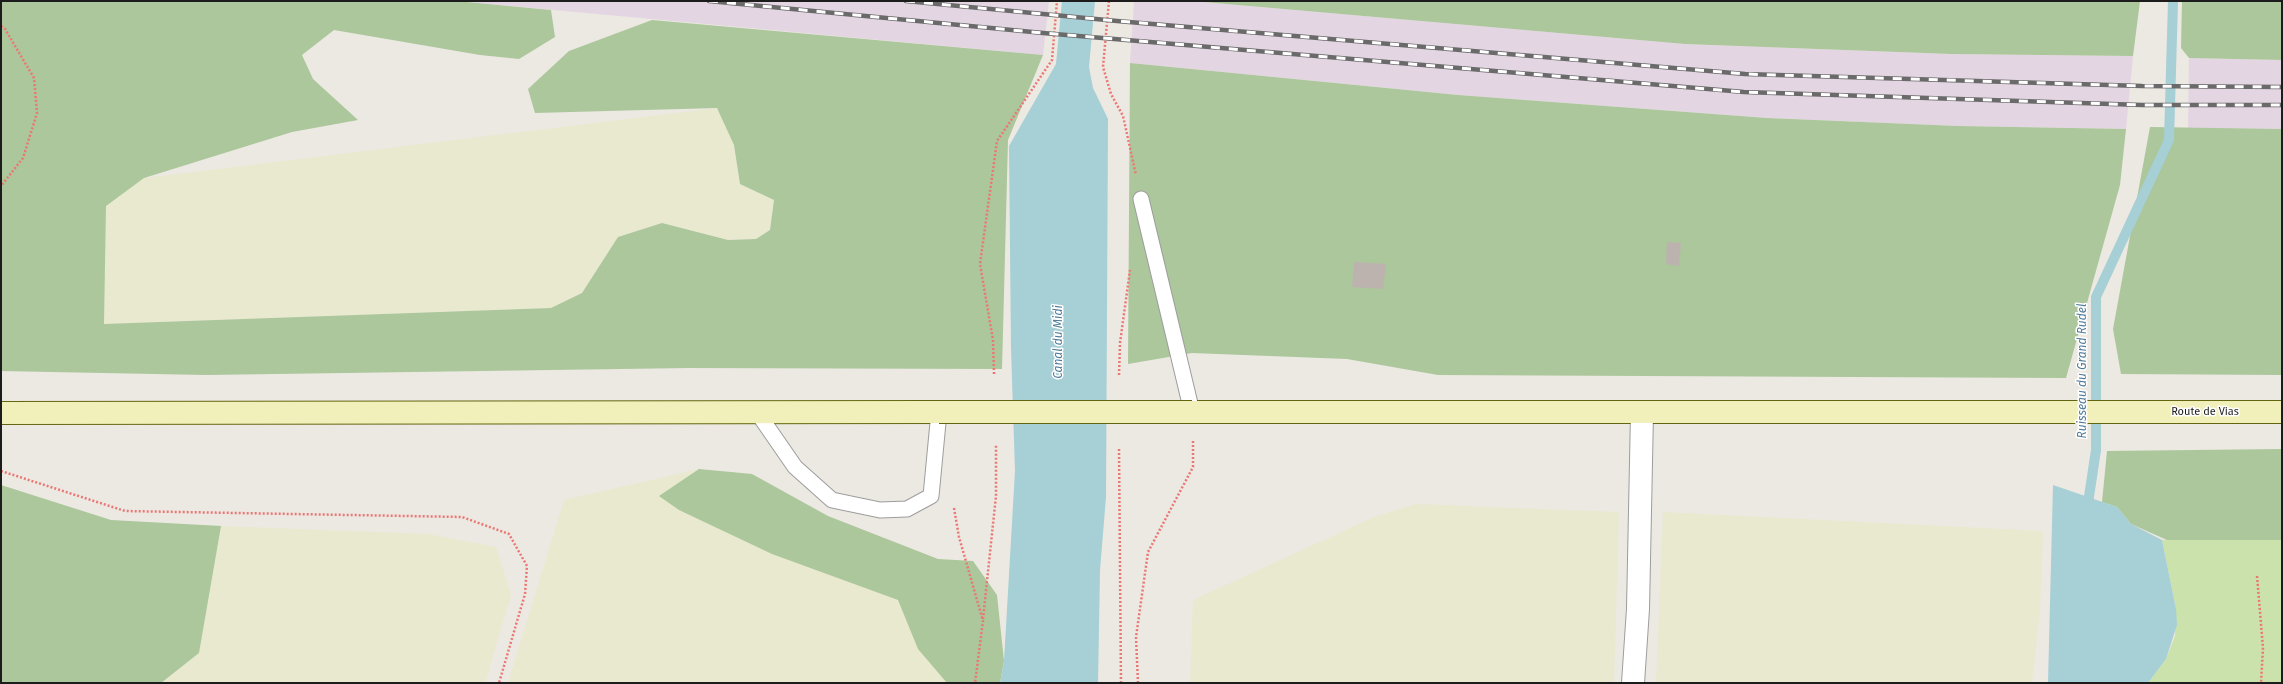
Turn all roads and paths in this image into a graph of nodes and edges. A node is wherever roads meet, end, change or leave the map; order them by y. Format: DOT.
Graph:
graph roads {
  1 [pos="1058,1"];
  2 [pos="1109,1"];
  3 [pos="1,26"];
  4 [pos="1,186"];
  5 [pos="1141,198"];
  6 [pos="1131,269"];
  7 [pos="994,374"];
  8 [pos="1119,375"];
  9 [pos="757,412"];
  10 [pos="939,412"];
  11 [pos="1192,412"];
  12 [pos="2282,412"];
  13 [pos="1,413"];
  14 [pos="1642,413"];
  15 [pos="996,445"];
  16 [pos="1119,448"];
  17 [pos="1,471"];
  18 [pos="954,506"];
  19 [pos="2257,576"];
  20 [pos="983,621"];
  21 [pos="499,683"];
  22 [pos="975,683"];
  23 [pos="1121,683"];
  24 [pos="1138,683"];
  25 [pos="1633,683"];
  26 [pos="2261,683"];
  1 -- 7 [label="path"];
  2 -- 5 [label="path"];
  3 -- 4 [label="path"];
  5 -- 11 [label="lane"];
  6 -- 8 [label="path"];
  9 -- 10 [label="main road, Route de Vias"];
  9 -- 10 [label="lane"];
  9 -- 13 [label="main road, Route de Vias"];
  10 -- 11 [label="main road, Route de Vias, bridge"];
  11 -- 14 [label="main road, Route de Vias"];
  11 -- 24 [label="path"];
  12 -- 14 [label="main road, Route de Vias"];
  14 -- 25 [label="street"];
  15 -- 20 [label="path"];
  16 -- 23 [label="path"];
  17 -- 21 [label="path"];
  18 -- 20 [label="path"];
  19 -- 26 [label="path"];
  20 -- 22 [label="path"];
}
